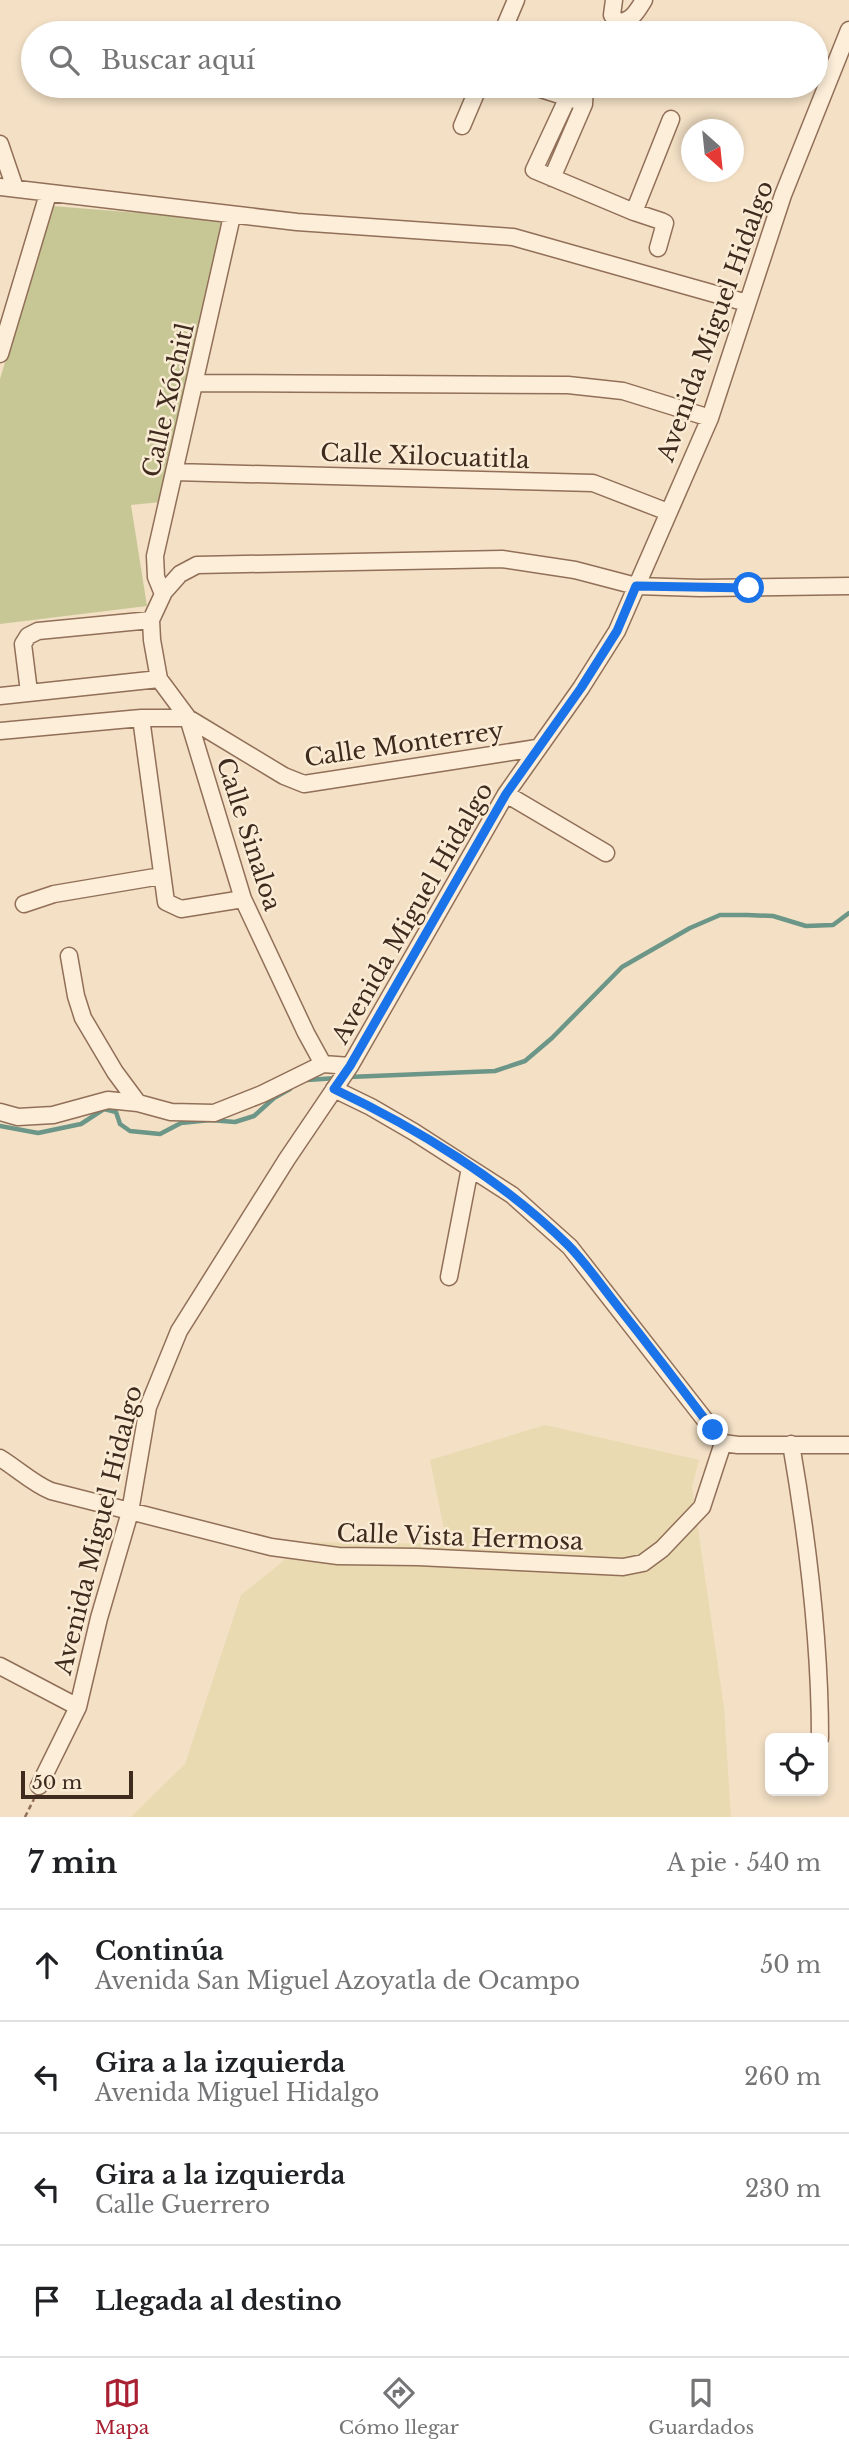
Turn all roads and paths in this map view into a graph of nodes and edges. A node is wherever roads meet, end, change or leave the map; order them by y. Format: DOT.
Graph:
graph roads {
  1 [pos="516,0"];
  2 [pos="614,0"];
  3 [pos="644,0"];
  4 [pos="507,21"];
  5 [pos="613,21"];
  6 [pos="626,21"];
  7 [pos="849,30"];
  8 [pos="828,72"];
  9 [pos="475,98"];
  10 [pos="568,98"];
  11 [pos="570,98"];
  12 [pos="584,98"];
  13 [pos="817,98"];
  14 [pos="584,104"];
  15 [pos="671,119"];
  16 [pos="462,126"];
  17 [pos="0,144"];
  18 [pos="552,178"];
  19 [pos="7,188"];
  20 [pos="48,194"];
  21 [pos="634,212"];
  22 [pos="232,216"];
  23 [pos="658,248"];
  24 [pos="747,303"];
  25 [pos="0,354"];
  26 [pos="196,383"];
  27 [pos="710,418"];
  28 [pos="174,472"];
  29 [pos="668,512"];
  30 [pos="848,582"];
  31 [pos="636,586"];
  32 [pos="163,593"];
  33 [pos="151,620"];
  34 [pos="159,680"];
  35 [pos="29,692"];
  36 [pos="0,696"];
  37 [pos="141,718"];
  38 [pos="188,718"];
  39 [pos="0,731"];
  40 [pos="537,748"];
  41 [pos="506,794"];
  42 [pos="606,853"];
  43 [pos="161,876"];
  44 [pos="243,899"];
  45 [pos="24,904"];
  46 [pos="69,956"];
  47 [pos="323,1064"];
  48 [pos="350,1066"];
  49 [pos="334,1089"];
  50 [pos="138,1103"];
  51 [pos="0,1112"];
  52 [pos="470,1168"];
  53 [pos="449,1277"];
  54 [pos="723,1443"];
  55 [pos="791,1444"];
  56 [pos="848,1451"];
  57 [pos="0,1458"];
  58 [pos="130,1512"];
  59 [pos="0,1666"];
  60 [pos="78,1707"];
  61 [pos="820,1733"];
  62 [pos="39,1786"];
  63 [pos="25,1817"];
  1 -- 4 [label="street"];
  2 -- 5 [label="street"];
  3 -- 6 [label="street"];
  7 -- 8 [label="street, Avenida Miguel Hidalgo"];
  9 -- 16 [label="street"];
  10 -- 18 [label="street"];
  11 -- 14 [label="street"];
  12 -- 14 [label="street"];
  13 -- 24 [label="street, Avenida Miguel Hidalgo"];
  14 -- 18 [label="street"];
  15 -- 21 [label="street"];
  17 -- 19 [label="street"];
  18 -- 21 [label="street"];
  19 -- 20 [label="street"];
  20 -- 22 [label="street"];
  20 -- 25 [label="street"];
  21 -- 23 [label="street"];
  22 -- 24 [label="street"];
  22 -- 26 [label="street, Calle Xóchitl"];
  24 -- 27 [label="street, Avenida Miguel Hidalgo"];
  26 -- 27 [label="street"];
  26 -- 28 [label="street, Calle Xóchitl"];
  27 -- 29 [label="street, Avenida Miguel Hidalgo"];
  28 -- 29 [label="street, Calle Xilocuatitla"];
  28 -- 32 [label="street, Calle Xóchitl"];
  29 -- 31 [label="street, Avenida Miguel Hidalgo"];
  30 -- 31 [label="street"];
  31 -- 32 [label="street"];
  31 -- 40 [label="street, Avenida Miguel Hidalgo"];
  32 -- 33 [label="street, Calle Sinaloa"];
  33 -- 34 [label="street, Calle Sinaloa"];
  33 -- 35 [label="street"];
  34 -- 35 [label="street"];
  34 -- 38 [label="street, Calle Sinaloa"];
  35 -- 36 [label="street"];
  37 -- 38 [label="street"];
  37 -- 39 [label="street"];
  37 -- 43 [label="street"];
  38 -- 40 [label="street, Calle Monterrey"];
  38 -- 44 [label="street, Calle Sinaloa"];
  40 -- 41 [label="street, Avenida Miguel Hidalgo"];
  41 -- 42 [label="street"];
  41 -- 48 [label="street, Avenida Miguel Hidalgo"];
  43 -- 44 [label="street"];
  43 -- 45 [label="street"];
  44 -- 47 [label="street, Calle Sinaloa"];
  46 -- 50 [label="street"];
  47 -- 48 [label="street"];
  47 -- 50 [label="street"];
  48 -- 49 [label="street, Avenida Miguel Hidalgo"];
  49 -- 52 [label="street"];
  49 -- 58 [label="street, Avenida Miguel Hidalgo"];
  50 -- 51 [label="street"];
  52 -- 53 [label="street"];
  52 -- 54 [label="street"];
  54 -- 55 [label="street"];
  54 -- 58 [label="street, Calle Vista Hermosa"];
  55 -- 56 [label="street"];
  55 -- 61 [label="street"];
  57 -- 58 [label="street, Calle Vista Hermosa"];
  58 -- 60 [label="street, Avenida Miguel Hidalgo"];
  59 -- 60 [label="street"];
  60 -- 62 [label="street, Avenida Miguel Hidalgo"];
  62 -- 63 [label="path"];
}
